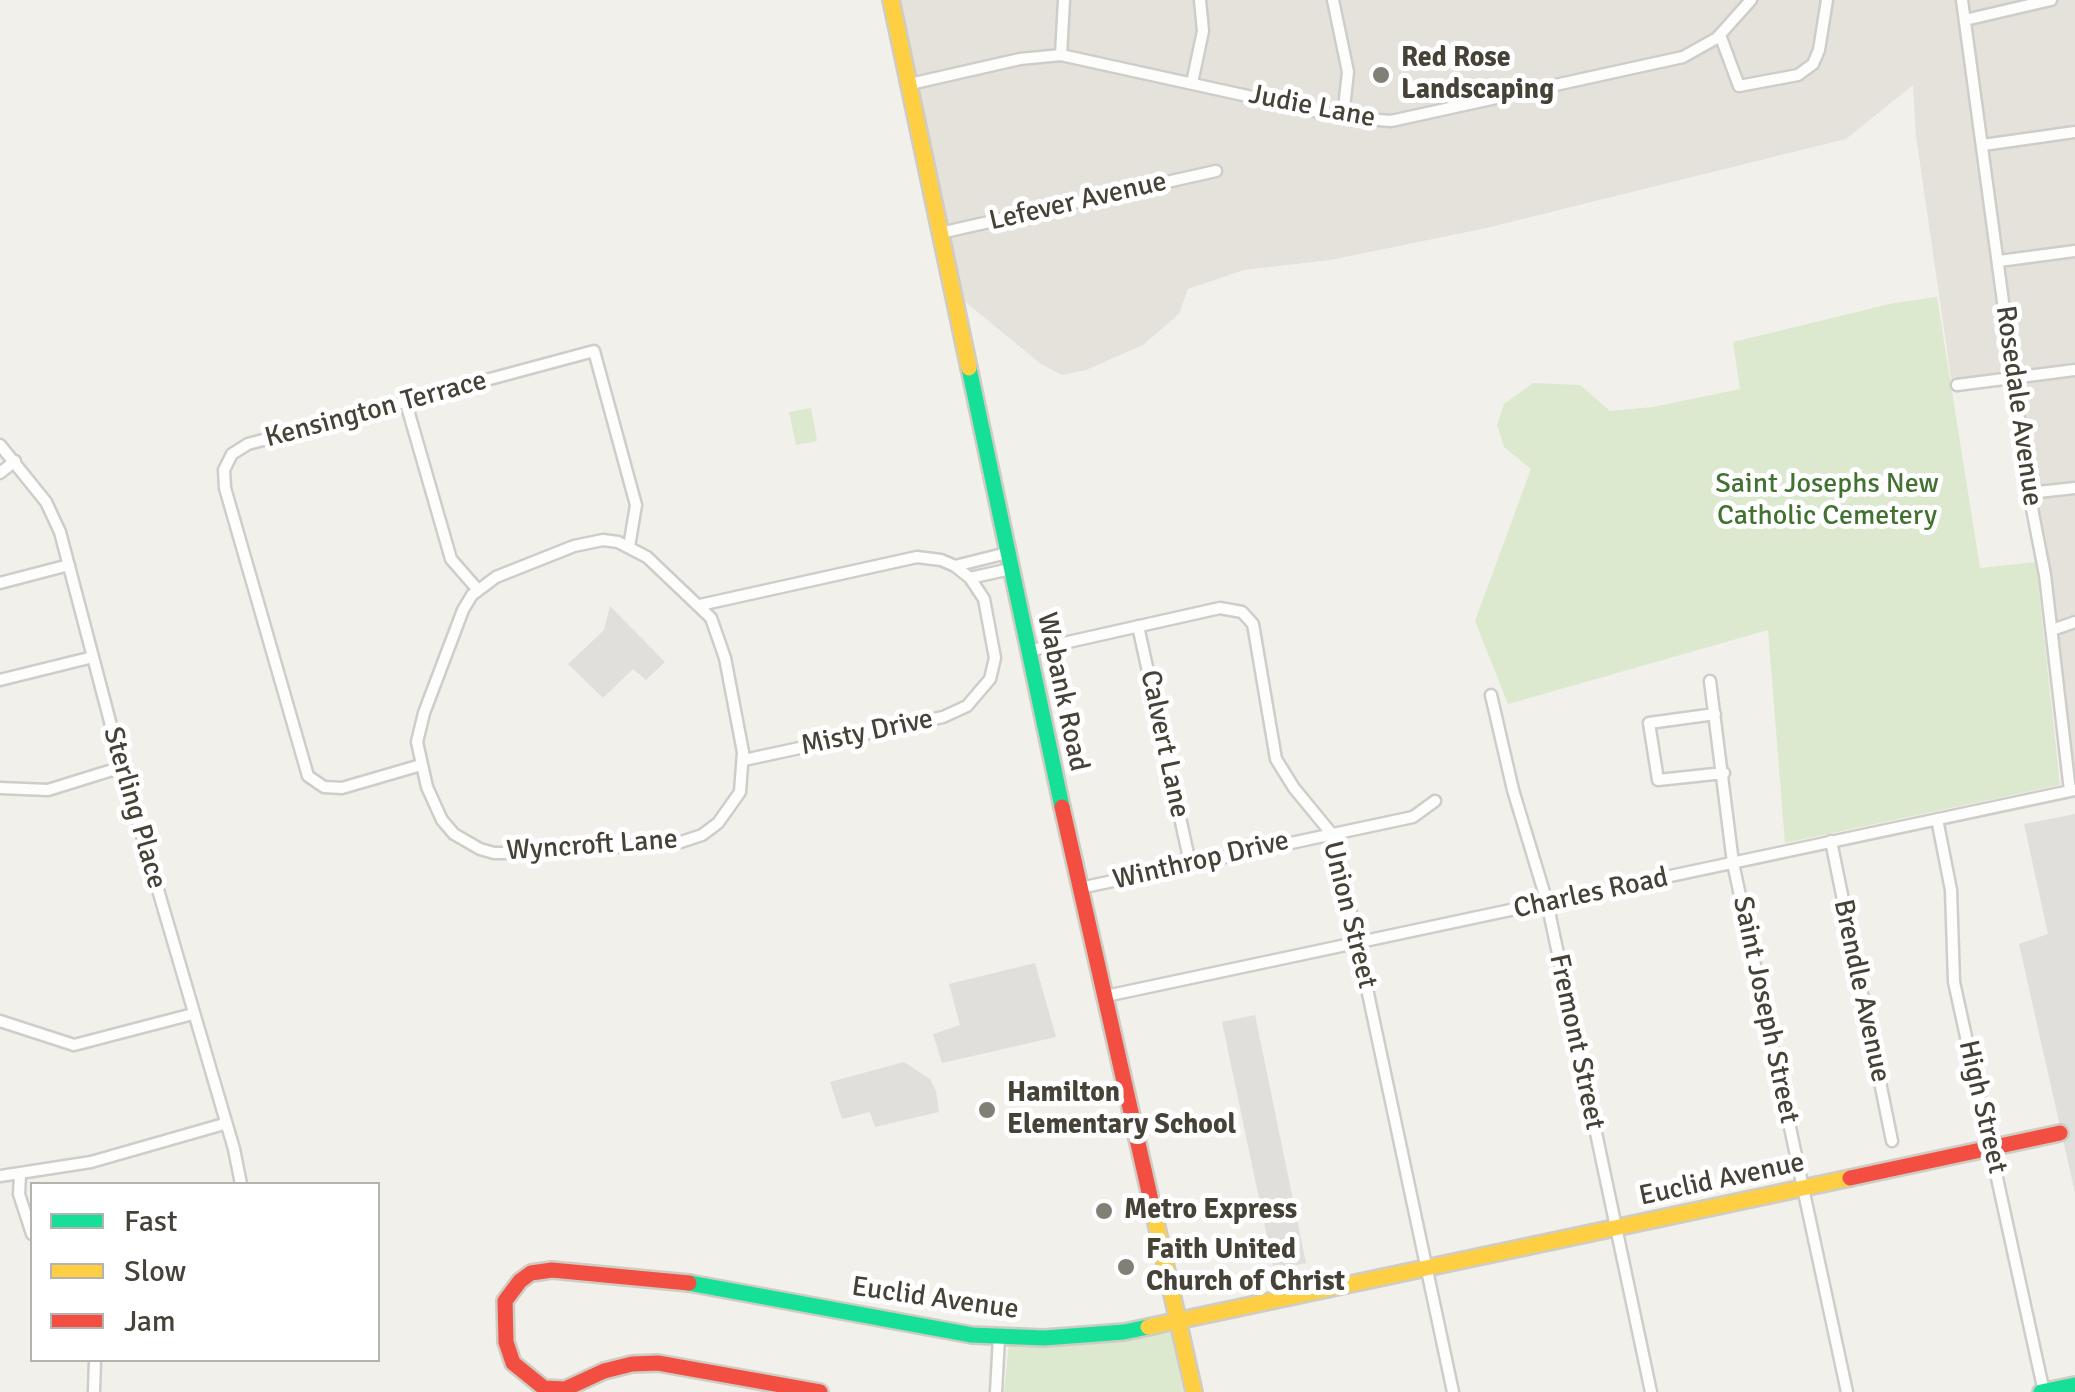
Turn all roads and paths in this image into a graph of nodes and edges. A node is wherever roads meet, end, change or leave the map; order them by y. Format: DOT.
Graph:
graph roads {
  1 [pos="891,0"];
  2 [pos="1064,0"];
  3 [pos="1200,0"];
  4 [pos="1334,0"];
  5 [pos="1752,0"];
  6 [pos="1828,0"];
  7 [pos="1962,0"];
  8 [pos="2051,0"];
  9 [pos="1965,20"];
  10 [pos="1720,35"];
  11 [pos="1061,55"];
  12 [pos="1192,83"];
  13 [pos="910,84"];
  14 [pos="1343,117"];
  15 [pos="2075,132"];
  16 [pos="1983,145"];
  17 [pos="1216,171"];
  18 [pos="940,233"];
  19 [pos="2075,251"];
  20 [pos="1999,261"];
  21 [pos="2075,370"];
  22 [pos="2014,378"];
  23 [pos="1957,386"];
  24 [pos="406,403"];
  25 [pos="0,445"];
  26 [pos="15,461"];
  27 [pos="0,472"];
  28 [pos="2075,488"];
  29 [pos="2029,493"];
  30 [pos="629,546"];
  31 [pos="1009,561"];
  32 [pos="69,565"];
  33 [pos="955,566"];
  34 [pos="970,578"];
  35 [pos="0,583"];
  36 [pos="478,590"];
  37 [pos="700,605"];
  38 [pos="2075,622"];
  39 [pos="1138,626"];
  40 [pos="2052,630"];
  41 [pos="1028,651"];
  42 [pos="93,656"];
  43 [pos="0,680"];
  44 [pos="1710,681"];
  45 [pos="1491,695"];
  46 [pos="1715,714"];
  47 [pos="744,760"];
  48 [pos="421,766"];
  49 [pos="122,767"];
  50 [pos="1724,773"];
  51 [pos="0,788"];
  52 [pos="2072,791"];
  53 [pos="1435,801"];
  54 [pos="1936,820"];
  55 [pos="1331,833"];
  56 [pos="1830,841"];
  57 [pos="1190,863"];
  58 [pos="1733,863"];
  59 [pos="1080,888"];
  60 [pos="1547,902"];
  61 [pos="1358,942"];
  62 [pos="1106,996"];
  63 [pos="193,1014"];
  64 [pos="0,1021"];
  65 [pos="224,1124"];
  66 [pos="2060,1133"];
  67 [pos="1892,1140"];
  68 [pos="1991,1148"];
  69 [pos="20,1174"];
  70 [pos="0,1176"];
  71 [pos="240,1182"];
  72 [pos="1804,1188"];
  73 [pos="30,1227"];
  74 [pos="1616,1228"];
  75 [pos="1427,1268"];
  76 [pos="1178,1322"];
  77 [pos="999,1337"];
  78 [pos="95,1362"];
  79 [pos="2075,1384"];
  80 [pos="94,1392"];
  81 [pos="820,1392"];
  82 [pos="996,1392"];
  83 [pos="1194,1392"];
  84 [pos="1453,1392"];
  85 [pos="1651,1392"];
  86 [pos="1847,1392"];
  87 [pos="2043,1392"];
  1 -- 13 [label="street, Wabank Road"];
  2 -- 11 [label="street"];
  3 -- 12 [label="street"];
  4 -- 14 [label="street"];
  5 -- 10 [label="street, Judie Lane"];
  6 -- 10 [label="street"];
  7 -- 9 [label="street, Rosedale Avenue"];
  8 -- 9 [label="street"];
  9 -- 16 [label="street, Rosedale Avenue"];
  10 -- 14 [label="street, Judie Lane"];
  11 -- 12 [label="street, Judie Lane"];
  11 -- 13 [label="street, Judie Lane"];
  12 -- 14 [label="street, Judie Lane"];
  13 -- 18 [label="street, Wabank Road"];
  15 -- 16 [label="street"];
  16 -- 20 [label="street, Rosedale Avenue"];
  17 -- 18 [label="street, Lefever Avenue"];
  18 -- 31 [label="street, Wabank Road"];
  19 -- 20 [label="street"];
  20 -- 22 [label="street, Rosedale Avenue"];
  21 -- 22 [label="street"];
  22 -- 23 [label="street"];
  22 -- 29 [label="street, Rosedale Avenue"];
  24 -- 30 [label="street, Kensington Terrace"];
  24 -- 36 [label="street"];
  24 -- 48 [label="street, Kensington Terrace"];
  25 -- 26 [label="street, Sterling Place"];
  26 -- 27 [label="street"];
  26 -- 32 [label="street, Sterling Place"];
  28 -- 29 [label="street"];
  29 -- 40 [label="street, Rosedale Avenue"];
  30 -- 36 [label="street"];
  30 -- 37 [label="street, Wyncroft Lane"];
  31 -- 33 [label="street"];
  31 -- 34 [label="street"];
  31 -- 41 [label="street, Wabank Road"];
  32 -- 35 [label="street"];
  32 -- 42 [label="street, Sterling Place"];
  33 -- 34 [label="street"];
  33 -- 37 [label="street"];
  34 -- 47 [label="street, Misty Drive"];
  36 -- 48 [label="street, Wyncroft Lane"];
  37 -- 47 [label="street, Wyncroft Lane"];
  38 -- 40 [label="street"];
  39 -- 41 [label="street, Union Street"];
  39 -- 55 [label="street, Union Street"];
  39 -- 57 [label="street, Calvert Lane"];
  40 -- 52 [label="street, Rosedale Avenue"];
  41 -- 59 [label="street, Wabank Road"];
  42 -- 43 [label="street"];
  42 -- 49 [label="street, Sterling Place"];
  44 -- 46 [label="street, Saint Joseph Street"];
  45 -- 60 [label="street, Fremont Street"];
  46 -- 50 [label="street, Saint Joseph Street"];
  46 -- 50 [label="street"];
  47 -- 48 [label="street, Wyncroft Lane"];
  49 -- 51 [label="street"];
  49 -- 63 [label="street, Sterling Place"];
  50 -- 58 [label="street, Saint Joseph Street"];
  52 -- 54 [label="street, Charles Road"];
  53 -- 55 [label="street, Winthrop Drive"];
  54 -- 56 [label="street, Charles Road"];
  54 -- 68 [label="street, High Street"];
  55 -- 57 [label="street, Winthrop Drive"];
  55 -- 61 [label="street, Union Street"];
  56 -- 58 [label="street, Charles Road"];
  56 -- 67 [label="street, Brendle Avenue"];
  57 -- 59 [label="street, Winthrop Drive"];
  58 -- 60 [label="street, Charles Road"];
  58 -- 72 [label="street, Saint Joseph Street"];
  59 -- 62 [label="street, Wabank Road"];
  60 -- 61 [label="street, Charles Road"];
  60 -- 74 [label="street, Fremont Street"];
  61 -- 62 [label="street, Charles Road"];
  61 -- 75 [label="street, Union Street"];
  62 -- 76 [label="street, Wabank Road"];
  63 -- 64 [label="street"];
  63 -- 65 [label="street, Sterling Place"];
  65 -- 69 [label="street"];
  65 -- 71 [label="street, Sterling Place"];
  66 -- 68 [label="street, Euclid Avenue"];
  68 -- 72 [label="street, Euclid Avenue"];
  68 -- 87 [label="street, High Street"];
  69 -- 70 [label="street"];
  69 -- 73 [label="street"];
  72 -- 74 [label="street, Euclid Avenue"];
  72 -- 86 [label="street, Saint Joseph Street"];
  74 -- 75 [label="street, Euclid Avenue"];
  74 -- 85 [label="street, Fremont Street"];
  75 -- 76 [label="street, Euclid Avenue"];
  75 -- 84 [label="street, Union Street"];
  76 -- 77 [label="street, Euclid Avenue"];
  76 -- 83 [label="street, Wabank Road"];
  77 -- 81 [label="street, Euclid Avenue"];
  77 -- 82 [label="street"];
  78 -- 80 [label="street"];
  79 -- 87 [label="street"];
}
